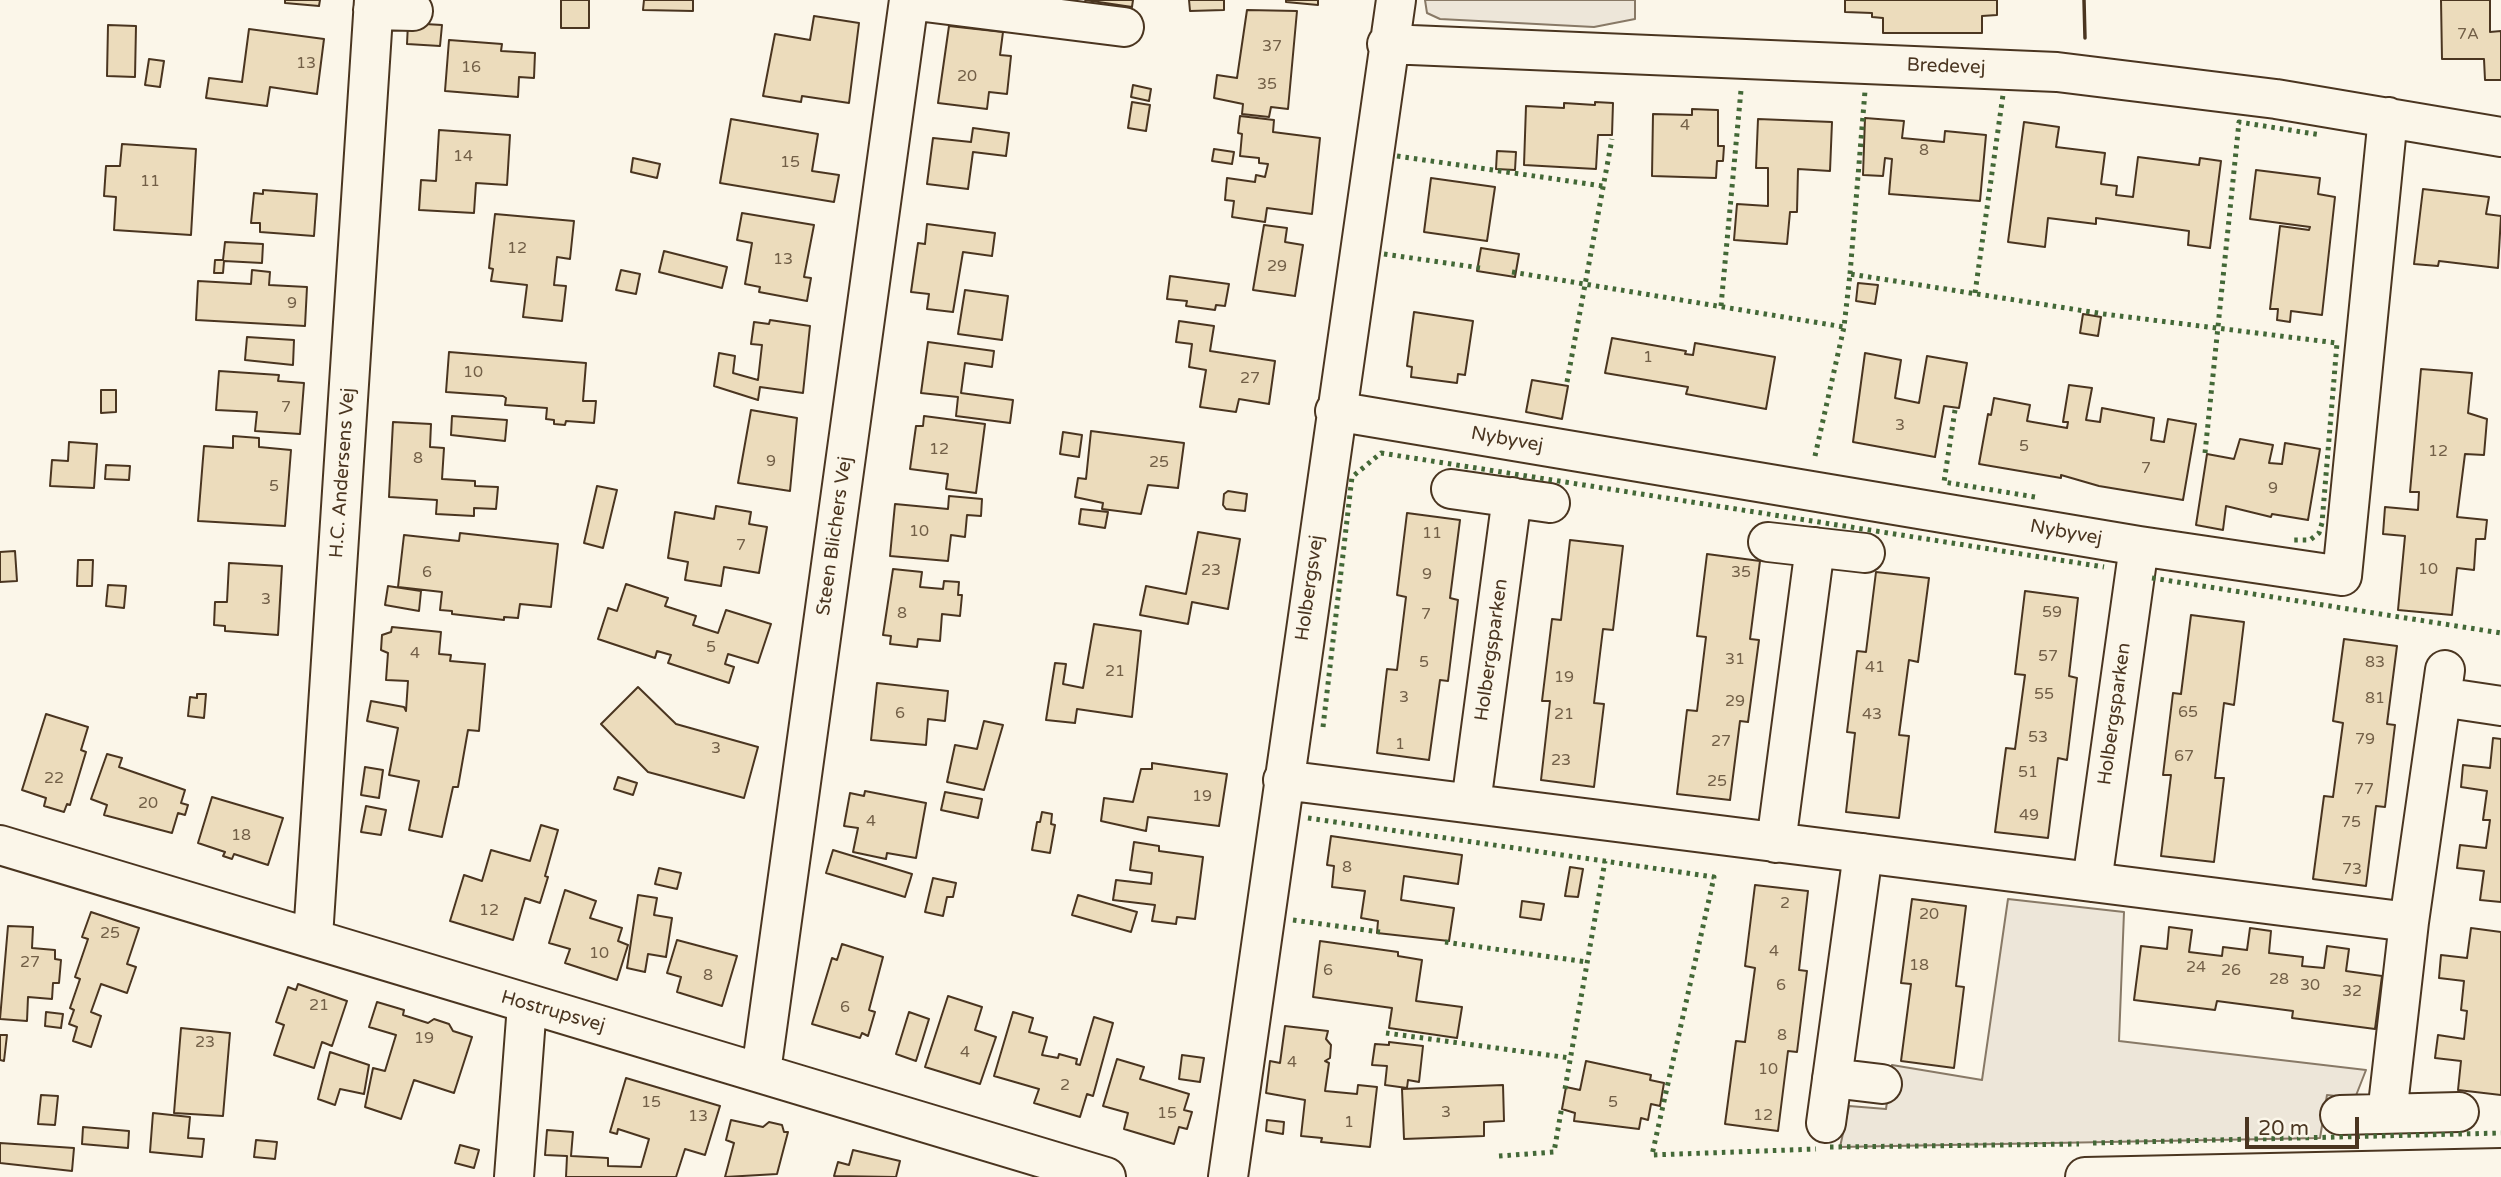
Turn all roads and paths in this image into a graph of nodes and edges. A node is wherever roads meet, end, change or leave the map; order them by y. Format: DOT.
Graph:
graph roads {
  1 [pos="909,0"];
  2 [pos="1396,0"];
  3 [pos="374,5"];
  4 [pos="413,11"];
  5 [pos="1124,27"];
  6 [pos="1387,44"];
  7 [pos="2388,117"];
  8 [pos="2501,137"];
  9 [pos="1335,411"];
  10 [pos="1451,489"];
  11 [pos="1512,498"];
  12 [pos="1550,503"];
  13 [pos="1768,542"];
  14 [pos="2139,546"];
  15 [pos="1815,547"];
  16 [pos="1865,554"];
  17 [pos="2501,706"];
  18 [pos="1283,780"];
  19 [pos="1471,803"];
  20 [pos="1776,842"];
  21 [pos="0,845"];
  22 [pos="1863,853"];
  23 [pos="2092,882"];
  24 [pos="2409,922"];
  25 [pos="313,937"];
  26 [pos="527,1005"];
  27 [pos="761,1072"];
  28 [pos="1832,1077"];
  29 [pos="1882,1084"];
  30 [pos="2459,1112"];
  31 [pos="2388,1114"];
  32 [pos="2340,1115"];
  33 [pos="1826,1124"];
  34 [pos="2501,1168"];
  35 [pos="514,1177"];
  36 [pos="1106,1177"];
  37 [pos="1228,1177"];
  38 [pos="2085,1177"];
  1 -- 5 [label="street, Steen Blichers Vej"];
  1 -- 27 [label="street, Steen Blichers Vej"];
  2 -- 6 [label="street, Holbergsvej"];
  3 -- 4 [label="street, H.C. Andersens Vej"];
  3 -- 25 [label="street, H.C. Andersens Vej"];
  6 -- 7 [label="street, Bredevej"];
  6 -- 9 [label="street, Holbergsvej"];
  7 -- 8 [label="street, Bredevej"];
  7 -- 14 [label="street, Nybyvej"];
  9 -- 14 [label="street, Nybyvej"];
  9 -- 18 [label="street, Holbergsvej"];
  10 -- 11 [label="street"];
  11 -- 12 [label="street"];
  11 -- 19 [label="street, Holbergsparken"];
  13 -- 15 [label="street"];
  14 -- 23 [label="street, Holbergsparken"];
  15 -- 16 [label="street"];
  15 -- 20 [label="street"];
  17 -- 24 [label="street"];
  18 -- 19 [label="street"];
  18 -- 37 [label="street, Holbergsvej"];
  19 -- 20 [label="street"];
  20 -- 22 [label="street"];
  21 -- 25 [label="street, Hostrupsvej"];
  22 -- 23 [label="street"];
  22 -- 28 [label="street"];
  23 -- 24 [label="street"];
  24 -- 31 [label="street"];
  25 -- 26 [label="street, Hostrupsvej"];
  26 -- 27 [label="street, Hostrupsvej"];
  26 -- 35 [label="street"];
  27 -- 36 [label="street, Hostrupsvej"];
  28 -- 29 [label="street"];
  28 -- 33 [label="street"];
  30 -- 31 [label="street"];
  31 -- 32 [label="street"];
  34 -- 38 [label="street"];
}
